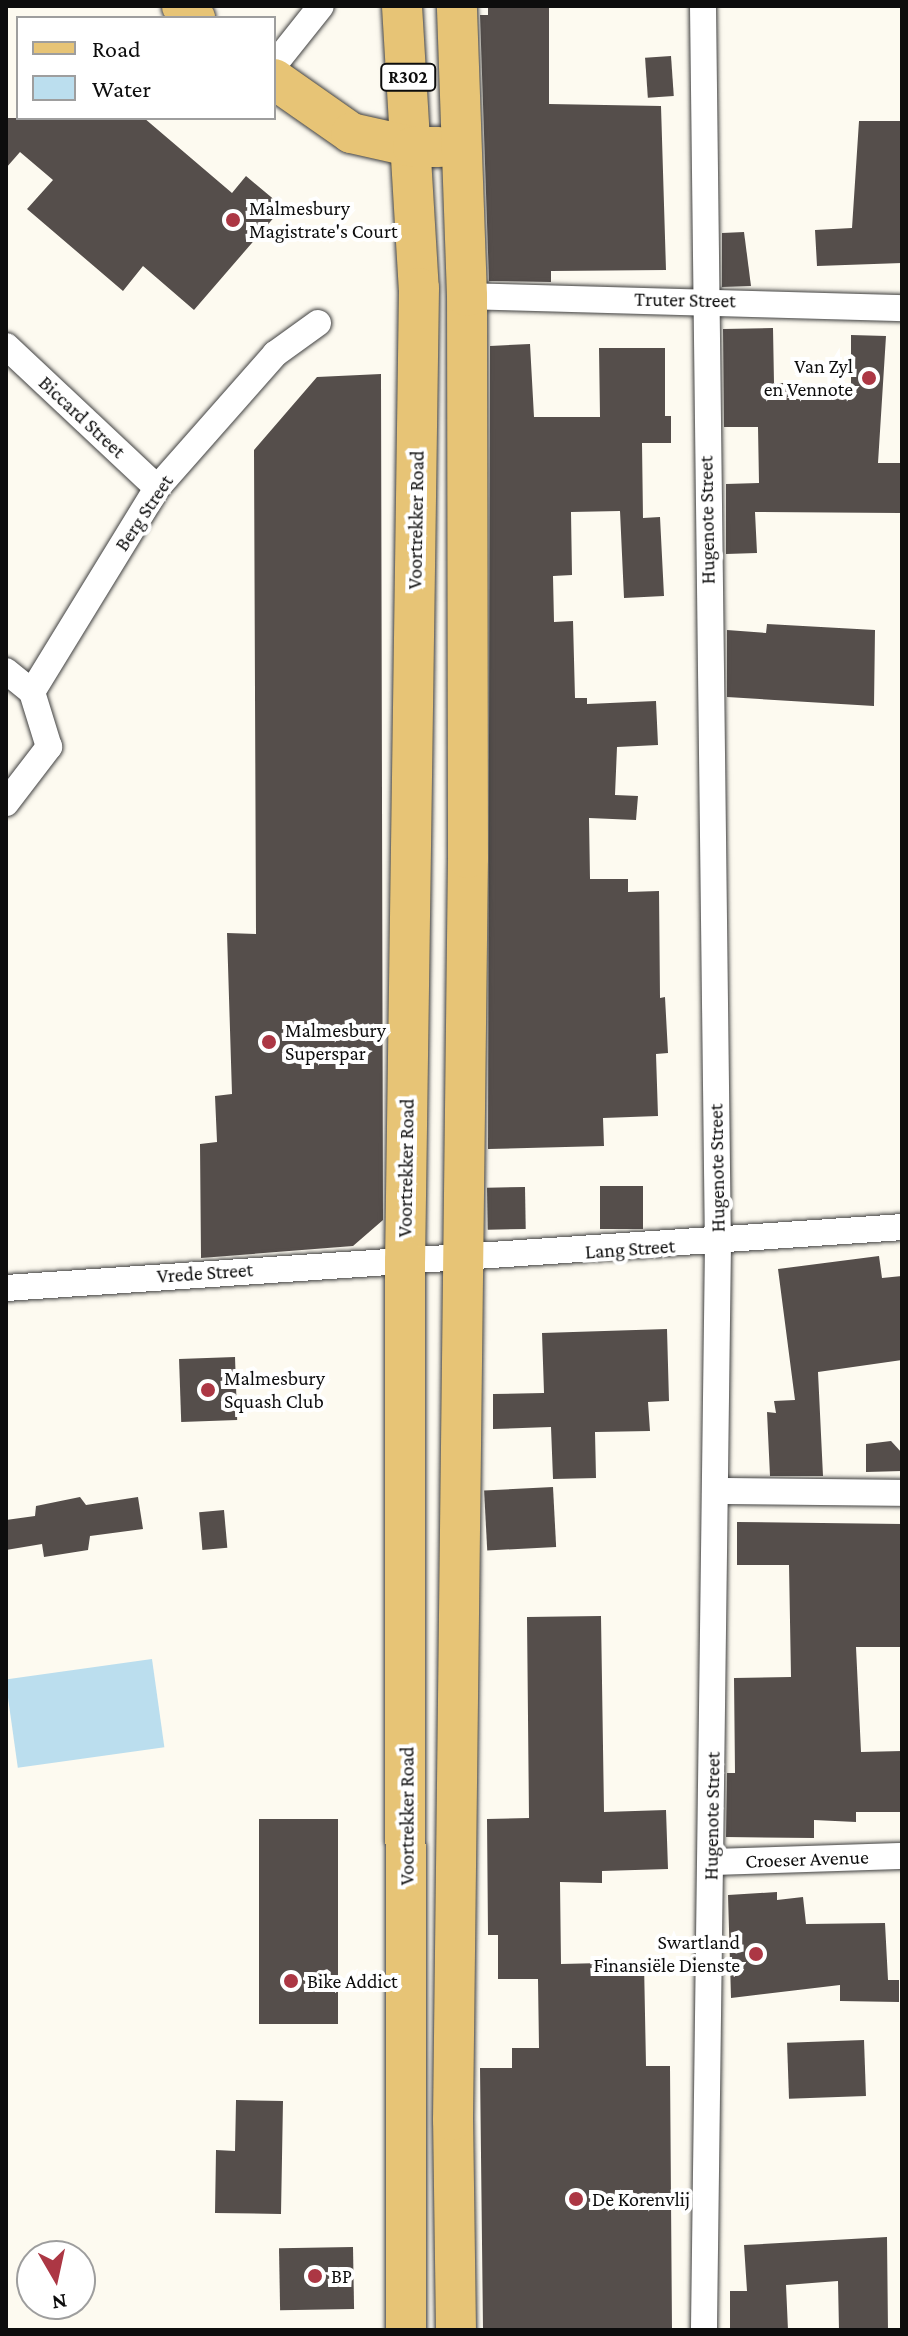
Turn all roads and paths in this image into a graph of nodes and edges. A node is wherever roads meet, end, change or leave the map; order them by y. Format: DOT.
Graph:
graph roads {
  1 [pos="321,6"];
  2 [pos="402,6"];
  3 [pos="457,6"];
  4 [pos="703,6"];
  5 [pos="276,62"];
  6 [pos="276,80"];
  7 [pos="413,147"];
  8 [pos="459,147"];
  9 [pos="467,296"];
  10 [pos="704,300"];
  11 [pos="902,308"];
  12 [pos="318,323"];
  13 [pos="6,346"];
  14 [pos="157,488"];
  15 [pos="6,671"];
  16 [pos="32,692"];
  17 [pos="6,803"];
  18 [pos="902,1227"];
  19 [pos="718,1243"];
  20 [pos="465,1260"];
  21 [pos="405,1261"];
  22 [pos="6,1288"];
  23 [pos="715,1491"];
  24 [pos="902,1493"];
  25 [pos="902,1856"];
  26 [pos="711,1862"];
  27 [pos="406,2330"];
  28 [pos="456,2330"];
  29 [pos="704,2330"];
  1 -- 5 [label="street"];
  2 -- 7 [label="main road, Voortrekker Road / R302"];
  3 -- 8 [label="main road, R302"];
  4 -- 10 [label="street, Hugenote Street"];
  6 -- 7 [label="main road"];
  7 -- 8 [label="main road"];
  7 -- 21 [label="main road, Voortrekker Road"];
  8 -- 9 [label="main road"];
  9 -- 10 [label="street, Truter Street"];
  9 -- 20 [label="main road"];
  10 -- 11 [label="street, Truter Street"];
  10 -- 19 [label="street, Hugenote Street"];
  12 -- 14 [label="street, Berg Street"];
  13 -- 14 [label="street, Biccard Street"];
  14 -- 16 [label="street, Berg Street"];
  15 -- 16 [label="street"];
  16 -- 17 [label="street"];
  18 -- 19 [label="street, Lang Street"];
  19 -- 20 [label="street, Lang Street"];
  19 -- 23 [label="street, Hugenote Street"];
  20 -- 21 [label="street, Lang Street"];
  20 -- 28 [label="main road"];
  21 -- 22 [label="street, Vrede Street"];
  21 -- 27 [label="main road, Voortrekker Road"];
  23 -- 24 [label="street"];
  23 -- 26 [label="street, Hugenote Street"];
  25 -- 26 [label="street, Croeser Avenue"];
  26 -- 29 [label="street, Hugenote Street"];
}
